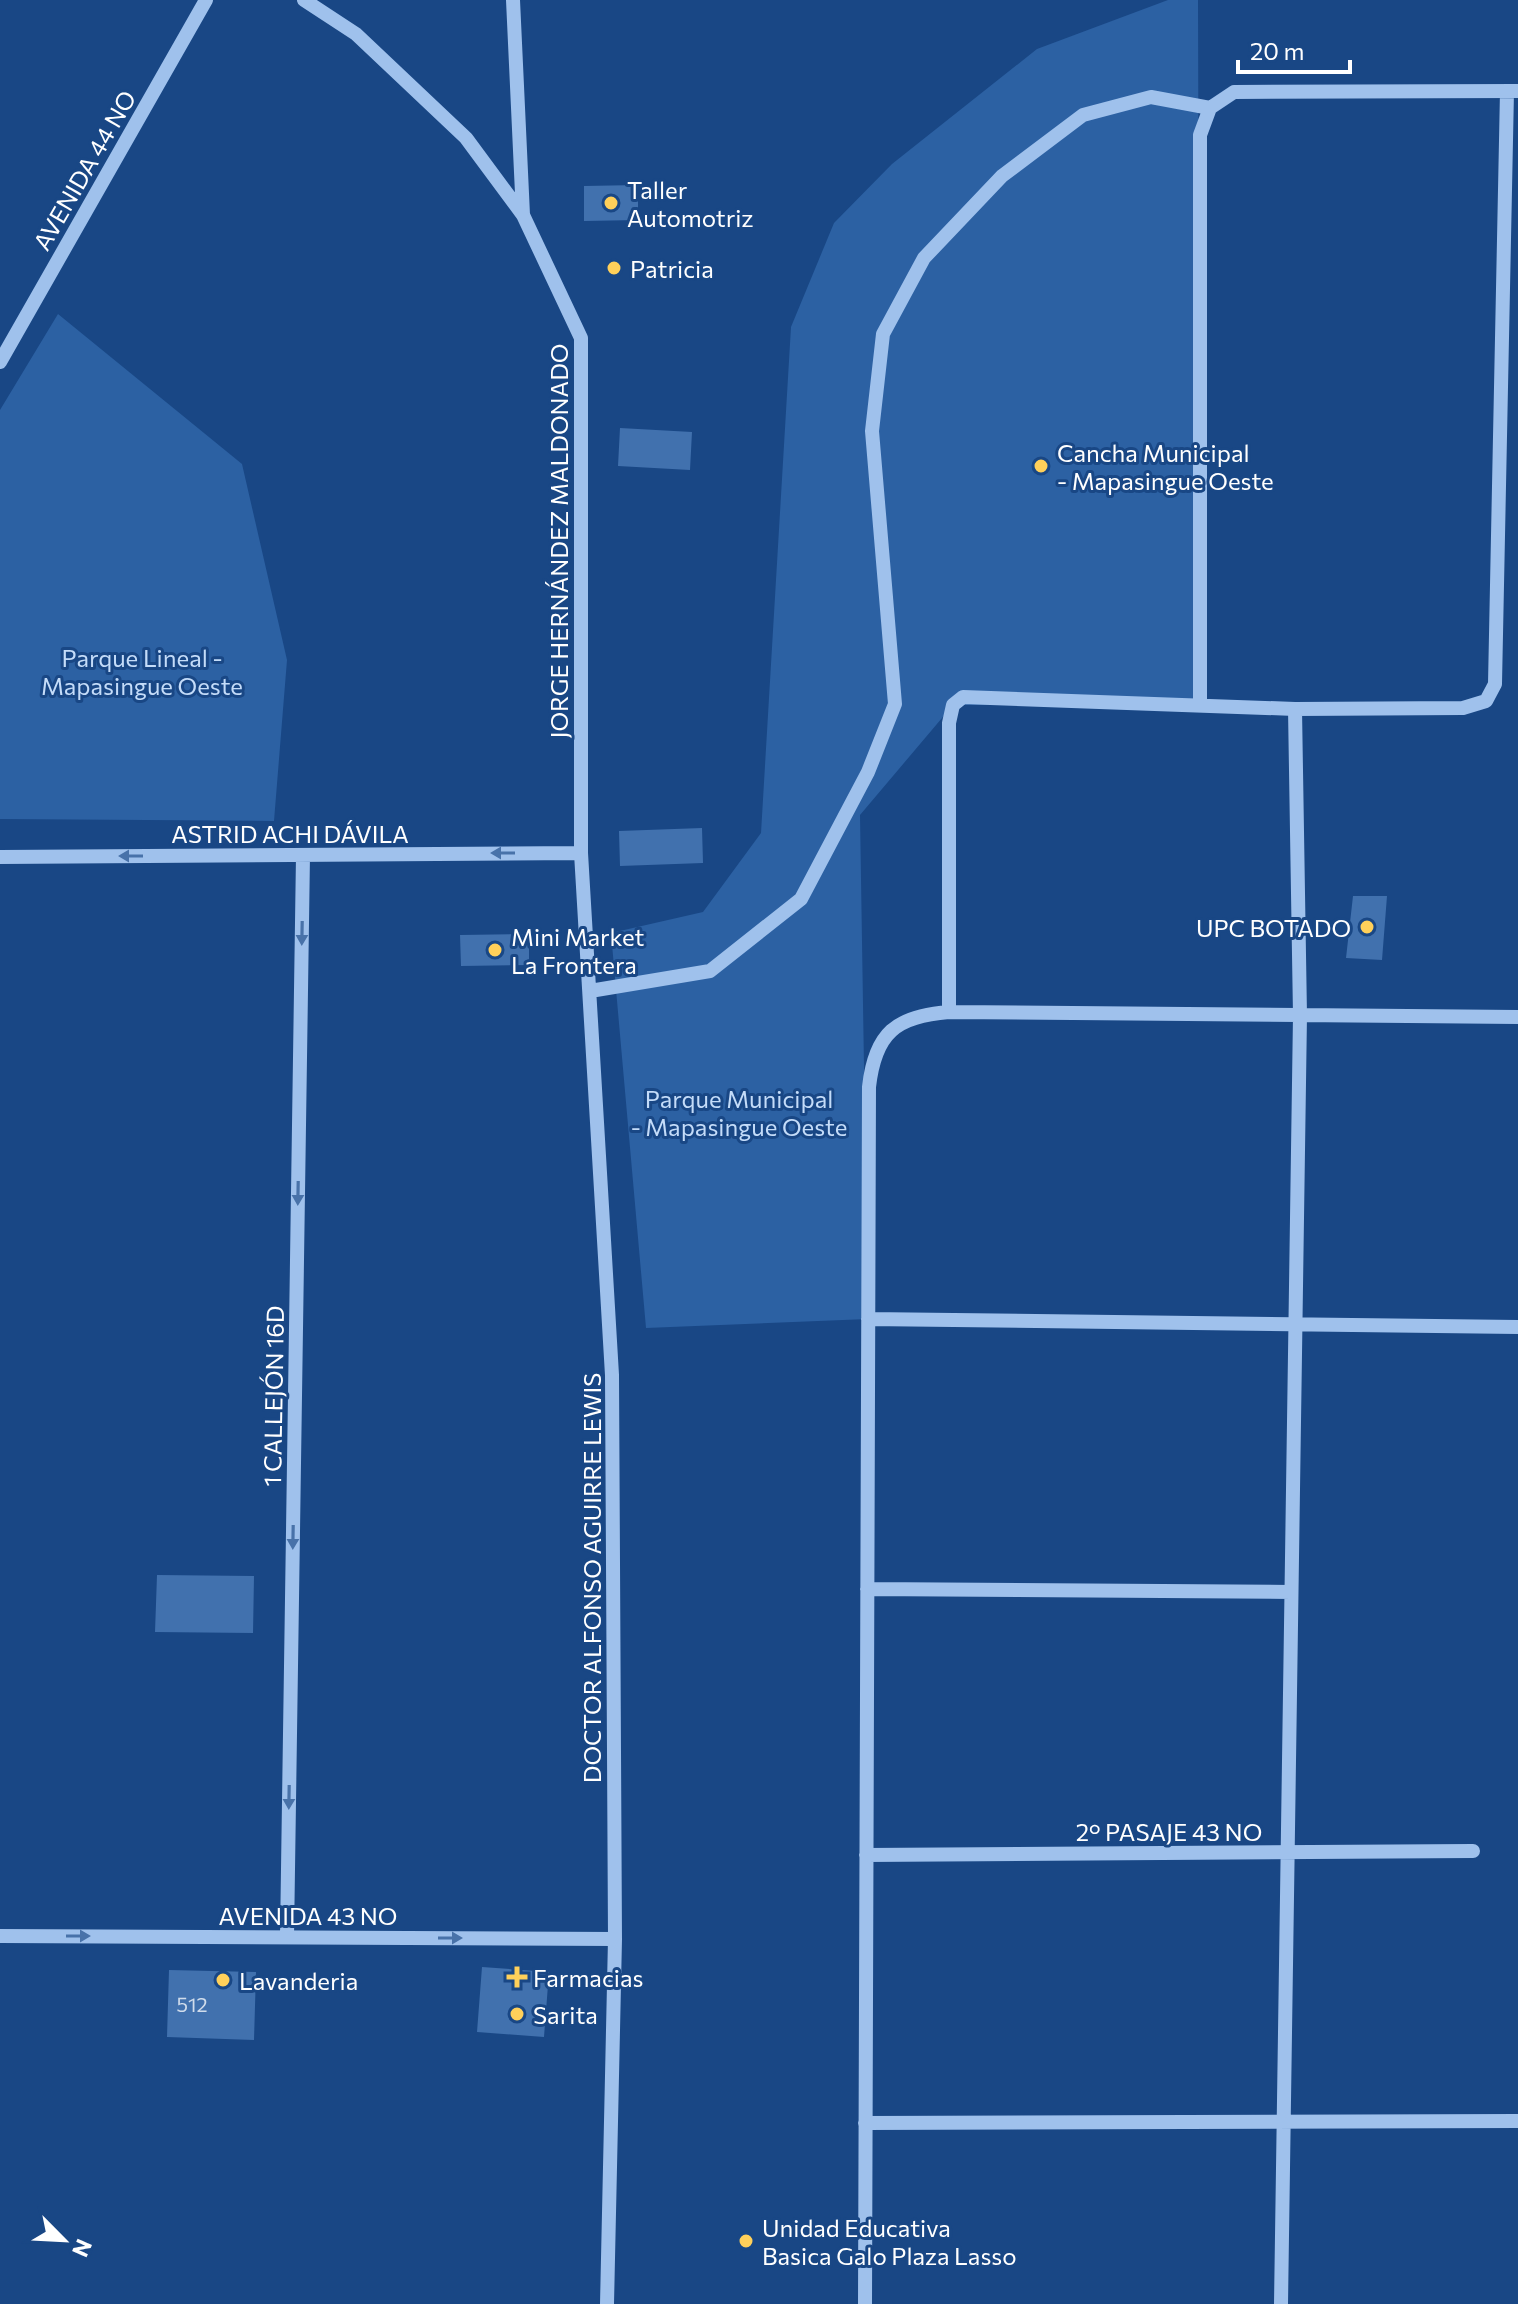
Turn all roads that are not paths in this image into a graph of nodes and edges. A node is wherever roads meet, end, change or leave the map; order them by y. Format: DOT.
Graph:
graph roads {
  1 [pos="206,0"];
  2 [pos="304,0"];
  3 [pos="513,0"];
  4 [pos="1513,91"];
  5 [pos="1210,108"];
  6 [pos="523,215"];
  7 [pos="0,362"];
  8 [pos="1200,705"];
  9 [pos="1295,709"];
  10 [pos="581,853"];
  11 [pos="303,855"];
  12 [pos="0,857"];
  13 [pos="590,991"];
  14 [pos="949,1012"];
  15 [pos="1300,1015"];
  16 [pos="1518,1017"];
  17 [pos="868,1319"];
  18 [pos="1296,1324"];
  19 [pos="1518,1327"];
  20 [pos="867,1589"];
  21 [pos="1291,1592"];
  22 [pos="1473,1851"];
  23 [pos="1288,1852"];
  24 [pos="866,1855"];
  25 [pos="0,1936"];
  26 [pos="287,1937"];
  27 [pos="615,1939"];
  28 [pos="1518,2121"];
  29 [pos="1284,2122"];
  30 [pos="865,2123"];
  31 [pos="607,2304"];
  32 [pos="865,2304"];
  33 [pos="1281,2304"];
  1 -- 7 [label="street, AVENIDA 44 NO"];
  2 -- 6 [label="street, JORGE HERNÁNDEZ MALDONADO"];
  3 -- 6 [label="street"];
  4 -- 5 [label="street"];
  4 -- 9 [label="street"];
  5 -- 8 [label="street"];
  5 -- 13 [label="street"];
  6 -- 10 [label="street, JORGE HERNÁNDEZ MALDONADO"];
  8 -- 9 [label="street"];
  8 -- 14 [label="street"];
  9 -- 15 [label="street"];
  10 -- 11 [label="street, ASTRID ACHI DÁVILA, one-way"];
  10 -- 13 [label="street, DOCTOR ALFONSO AGUIRRE LEWIS"];
  11 -- 12 [label="street, ASTRID ACHI DÁVILA, one-way"];
  11 -- 26 [label="street, 1 CALLEJÓN 16D, one-way"];
  13 -- 27 [label="street, DOCTOR ALFONSO AGUIRRE LEWIS"];
  14 -- 15 [label="street"];
  14 -- 17 [label="street"];
  15 -- 16 [label="street"];
  15 -- 18 [label="street"];
  17 -- 18 [label="street"];
  17 -- 20 [label="street"];
  18 -- 19 [label="street"];
  18 -- 21 [label="street"];
  20 -- 21 [label="street"];
  20 -- 24 [label="street"];
  21 -- 23 [label="street"];
  22 -- 23 [label="street, 2° PASAJE 43 NO"];
  23 -- 24 [label="street, 2° PASAJE 43 NO"];
  23 -- 29 [label="street"];
  24 -- 30 [label="street"];
  25 -- 26 [label="street, AVENIDA 43 NO, one-way"];
  26 -- 27 [label="street, AVENIDA 43 NO, one-way"];
  27 -- 31 [label="street, DOCTOR ALFONSO AGUIRRE LEWIS"];
  28 -- 29 [label="street"];
  29 -- 30 [label="street"];
  29 -- 33 [label="street"];
  30 -- 32 [label="street"];
}
